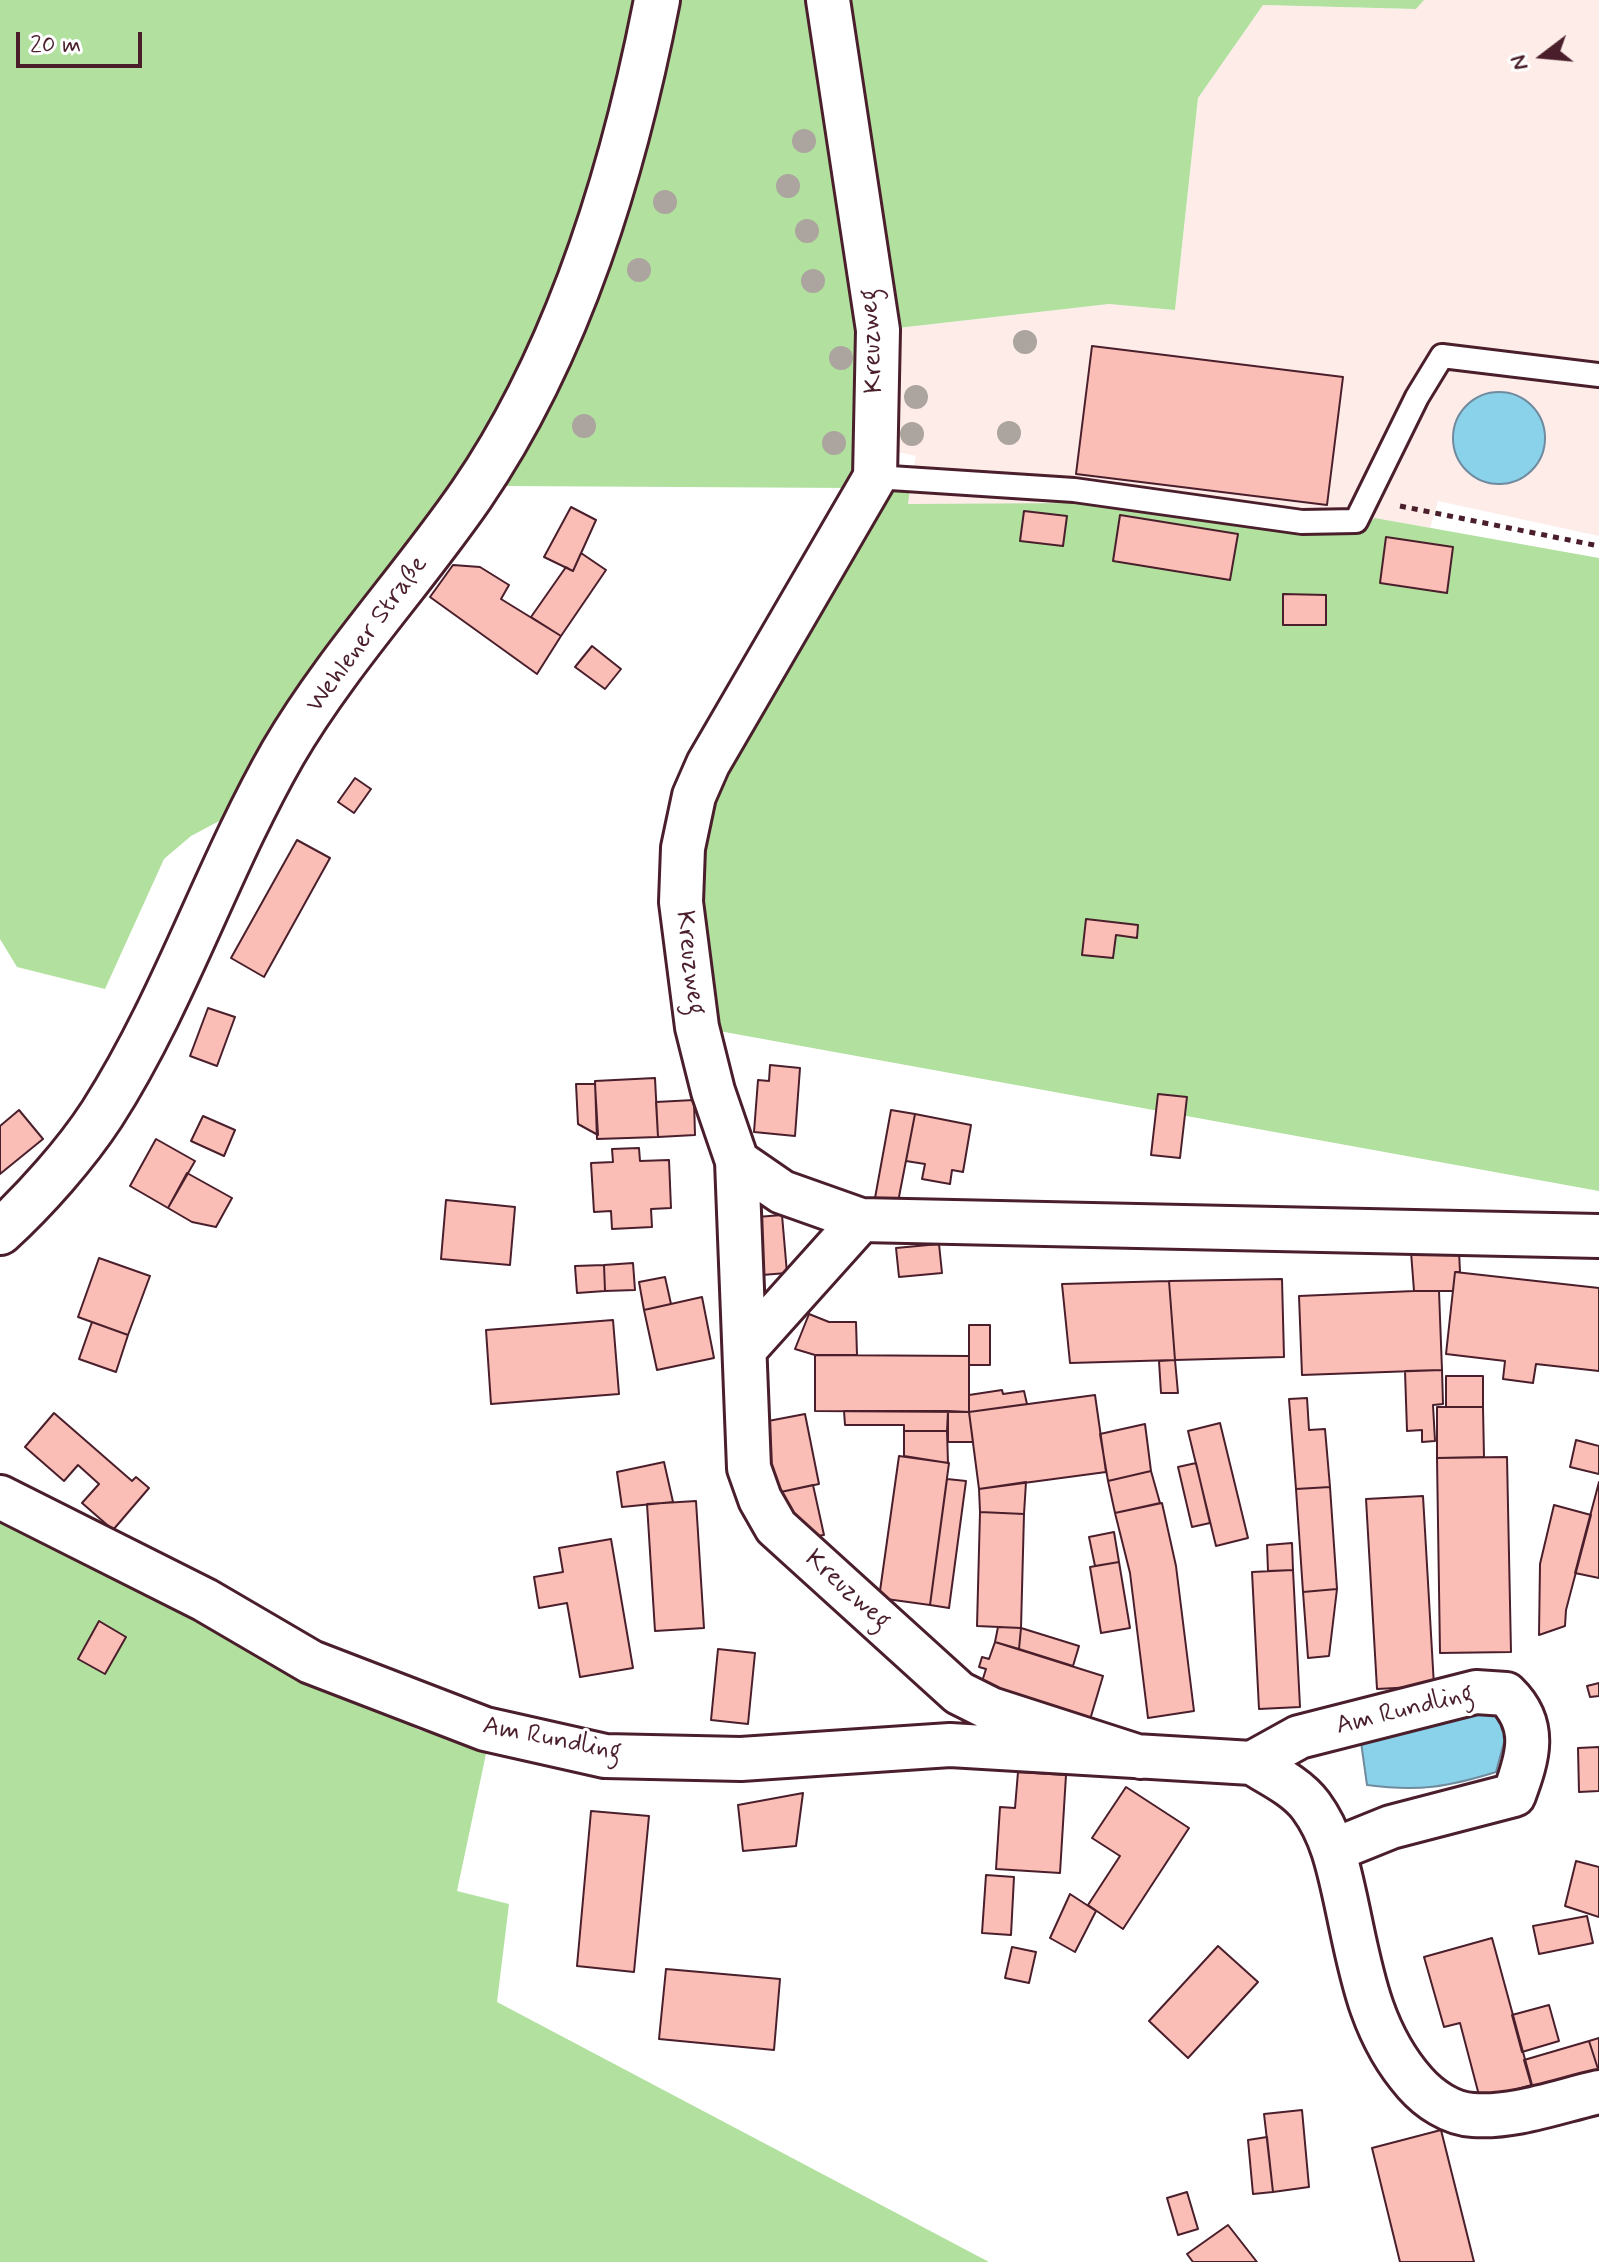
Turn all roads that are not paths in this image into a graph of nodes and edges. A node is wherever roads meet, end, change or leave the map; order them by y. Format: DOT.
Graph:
graph roads {
  1 [pos="657,0"];
  2 [pos="828,0"];
  3 [pos="1599,375"];
  4 [pos="875,477"];
  5 [pos="737,1161"];
  6 [pos="861,1220"];
  7 [pos="0,1232"];
  8 [pos="1599,1236"];
  9 [pos="747,1347"];
  10 [pos="0,1497"];
  11 [pos="1140,1757"];
  12 [pos="1252,1763"];
  13 [pos="1334,1850"];
  14 [pos="1599,2092"];
  1 -- 7 [label="street, Wehlener Straße"];
  2 -- 4 [label="street, Kreuzweg"];
  3 -- 4 [label="lane"];
  4 -- 5 [label="street, Kreuzweg"];
  5 -- 6 [label="street"];
  5 -- 9 [label="street, Kreuzweg"];
  6 -- 8 [label="street"];
  6 -- 9 [label="street"];
  9 -- 11 [label="street, Kreuzweg"];
  10 -- 11 [label="street, Am Rundling"];
  11 -- 12 [label="street, Am Rundling"];
  12 -- 13 [label="street, Am Rundling"];
  12 -- 13 [label="street, Am Rundling"];
  13 -- 14 [label="street, Am Rundling"];
}
